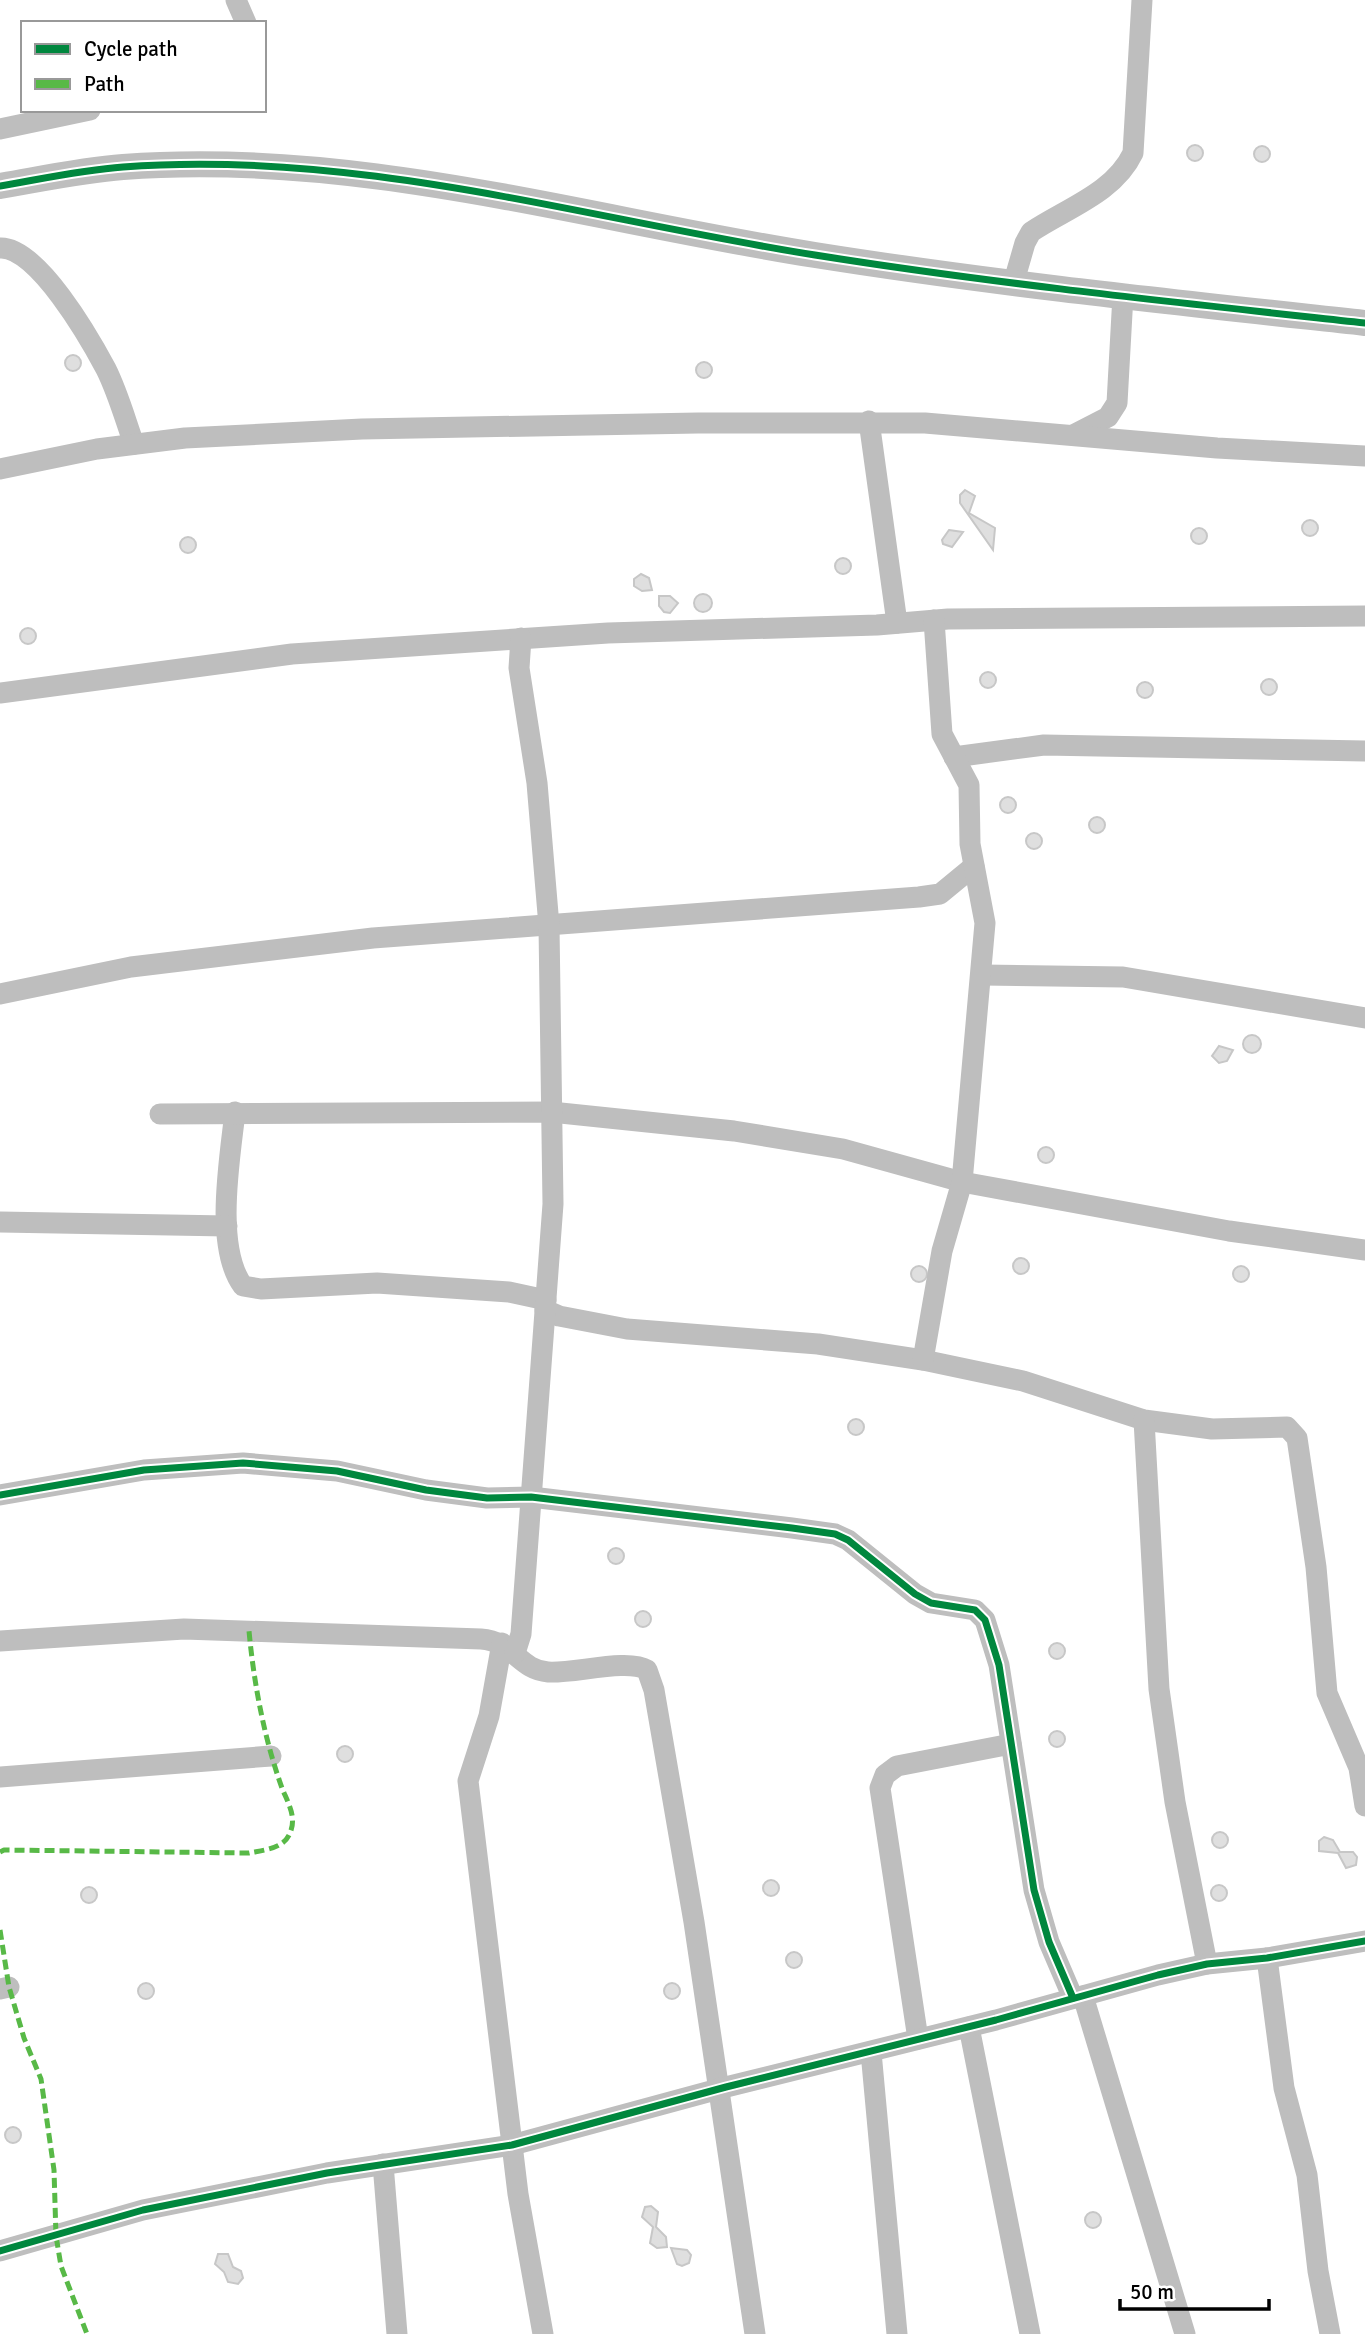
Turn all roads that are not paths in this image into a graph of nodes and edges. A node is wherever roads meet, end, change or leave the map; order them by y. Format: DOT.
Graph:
graph roads {
  1 [pos="236,0"];
  2 [pos="1142,0"];
  3 [pos="245,21"];
  4 [pos="81,112"];
  5 [pos="0,129"];
  6 [pos="0,186"];
  7 [pos="0,247"];
  8 [pos="1014,281"];
  9 [pos="1124,295"];
  10 [pos="1365,323"];
  11 [pos="869,422"];
  12 [pos="1073,435"];
  13 [pos="134,444"];
  14 [pos="1365,456"];
  15 [pos="0,470"];
  16 [pos="1365,616"];
  17 [pos="934,620"];
  18 [pos="897,623"];
  19 [pos="522,638"];
  20 [pos="0,693"];
  21 [pos="1365,751"];
  22 [pos="954,757"];
  23 [pos="974,866"];
  24 [pos="549,926"];
  25 [pos="982,975"];
  26 [pos="0,994"];
  27 [pos="1365,1018"];
  28 [pos="235,1112"];
  29 [pos="551,1112"];
  30 [pos="160,1114"];
  31 [pos="962,1182"];
  32 [pos="0,1222"];
  33 [pos="227,1226"];
  34 [pos="1365,1250"];
  35 [pos="546,1305"];
  36 [pos="923,1360"];
  37 [pos="1144,1420"];
  38 [pos="0,1495"];
  39 [pos="531,1497"];
  40 [pos="0,1641"];
  41 [pos="508,1648"];
  42 [pos="1010,1744"];
  43 [pos="271,1756"];
  44 [pos="0,1777"];
  45 [pos="1365,1806"];
  46 [pos="1365,1941"];
  47 [pos="1267,1958"];
  48 [pos="1207,1964"];
  49 [pos="1078,1997"];
  50 [pos="969,2027"];
  51 [pos="918,2039"];
  52 [pos="871,2052"];
  53 [pos="720,2089"];
  54 [pos="512,2145"];
  55 [pos="383,2164"];
  56 [pos="0,2251"];
  57 [pos="397,2334"];
  58 [pos="543,2334"];
  59 [pos="755,2334"];
  60 [pos="897,2334"];
  61 [pos="1030,2334"];
  62 [pos="1185,2334"];
  63 [pos="1330,2334"];
  1 -- 3 [label="street"];
  2 -- 8 [label="street"];
  4 -- 5 [label="street"];
  6 -- 8 [label="street"];
  7 -- 13 [label="street"];
  8 -- 9 [label="street"];
  9 -- 10 [label="street"];
  9 -- 12 [label="street"];
  11 -- 12 [label="street"];
  11 -- 13 [label="street"];
  11 -- 18 [label="street"];
  12 -- 14 [label="street"];
  13 -- 15 [label="street"];
  16 -- 17 [label="street"];
  17 -- 18 [label="street"];
  17 -- 22 [label="street"];
  18 -- 19 [label="street"];
  19 -- 20 [label="street"];
  19 -- 24 [label="street"];
  21 -- 22 [label="street"];
  22 -- 23 [label="street"];
  23 -- 24 [label="street"];
  23 -- 25 [label="street"];
  24 -- 26 [label="street"];
  24 -- 29 [label="street"];
  25 -- 27 [label="street"];
  25 -- 31 [label="street"];
  28 -- 29 [label="street"];
  28 -- 30 [label="street"];
  28 -- 33 [label="street"];
  29 -- 31 [label="street"];
  29 -- 35 [label="street"];
  31 -- 34 [label="street"];
  31 -- 36 [label="street"];
  32 -- 33 [label="street"];
  33 -- 35 [label="street"];
  35 -- 36 [label="street"];
  35 -- 39 [label="street"];
  36 -- 37 [label="street"];
  37 -- 45 [label="street"];
  37 -- 48 [label="street"];
  38 -- 39 [label="street"];
  39 -- 41 [label="street"];
  39 -- 42 [label="street"];
  40 -- 41 [label="street"];
  41 -- 53 [label="street"];
  41 -- 54 [label="street"];
  42 -- 49 [label="street"];
  42 -- 51 [label="street"];
  43 -- 44 [label="street"];
  46 -- 47 [label="street"];
  47 -- 48 [label="street"];
  47 -- 63 [label="street"];
  48 -- 49 [label="street"];
  49 -- 50 [label="street"];
  49 -- 62 [label="street"];
  50 -- 51 [label="street"];
  50 -- 61 [label="street"];
  51 -- 52 [label="street"];
  52 -- 53 [label="street"];
  52 -- 60 [label="street"];
  53 -- 54 [label="street"];
  53 -- 59 [label="street"];
  54 -- 55 [label="street"];
  54 -- 58 [label="street"];
  55 -- 56 [label="street"];
  55 -- 57 [label="street"];
}
